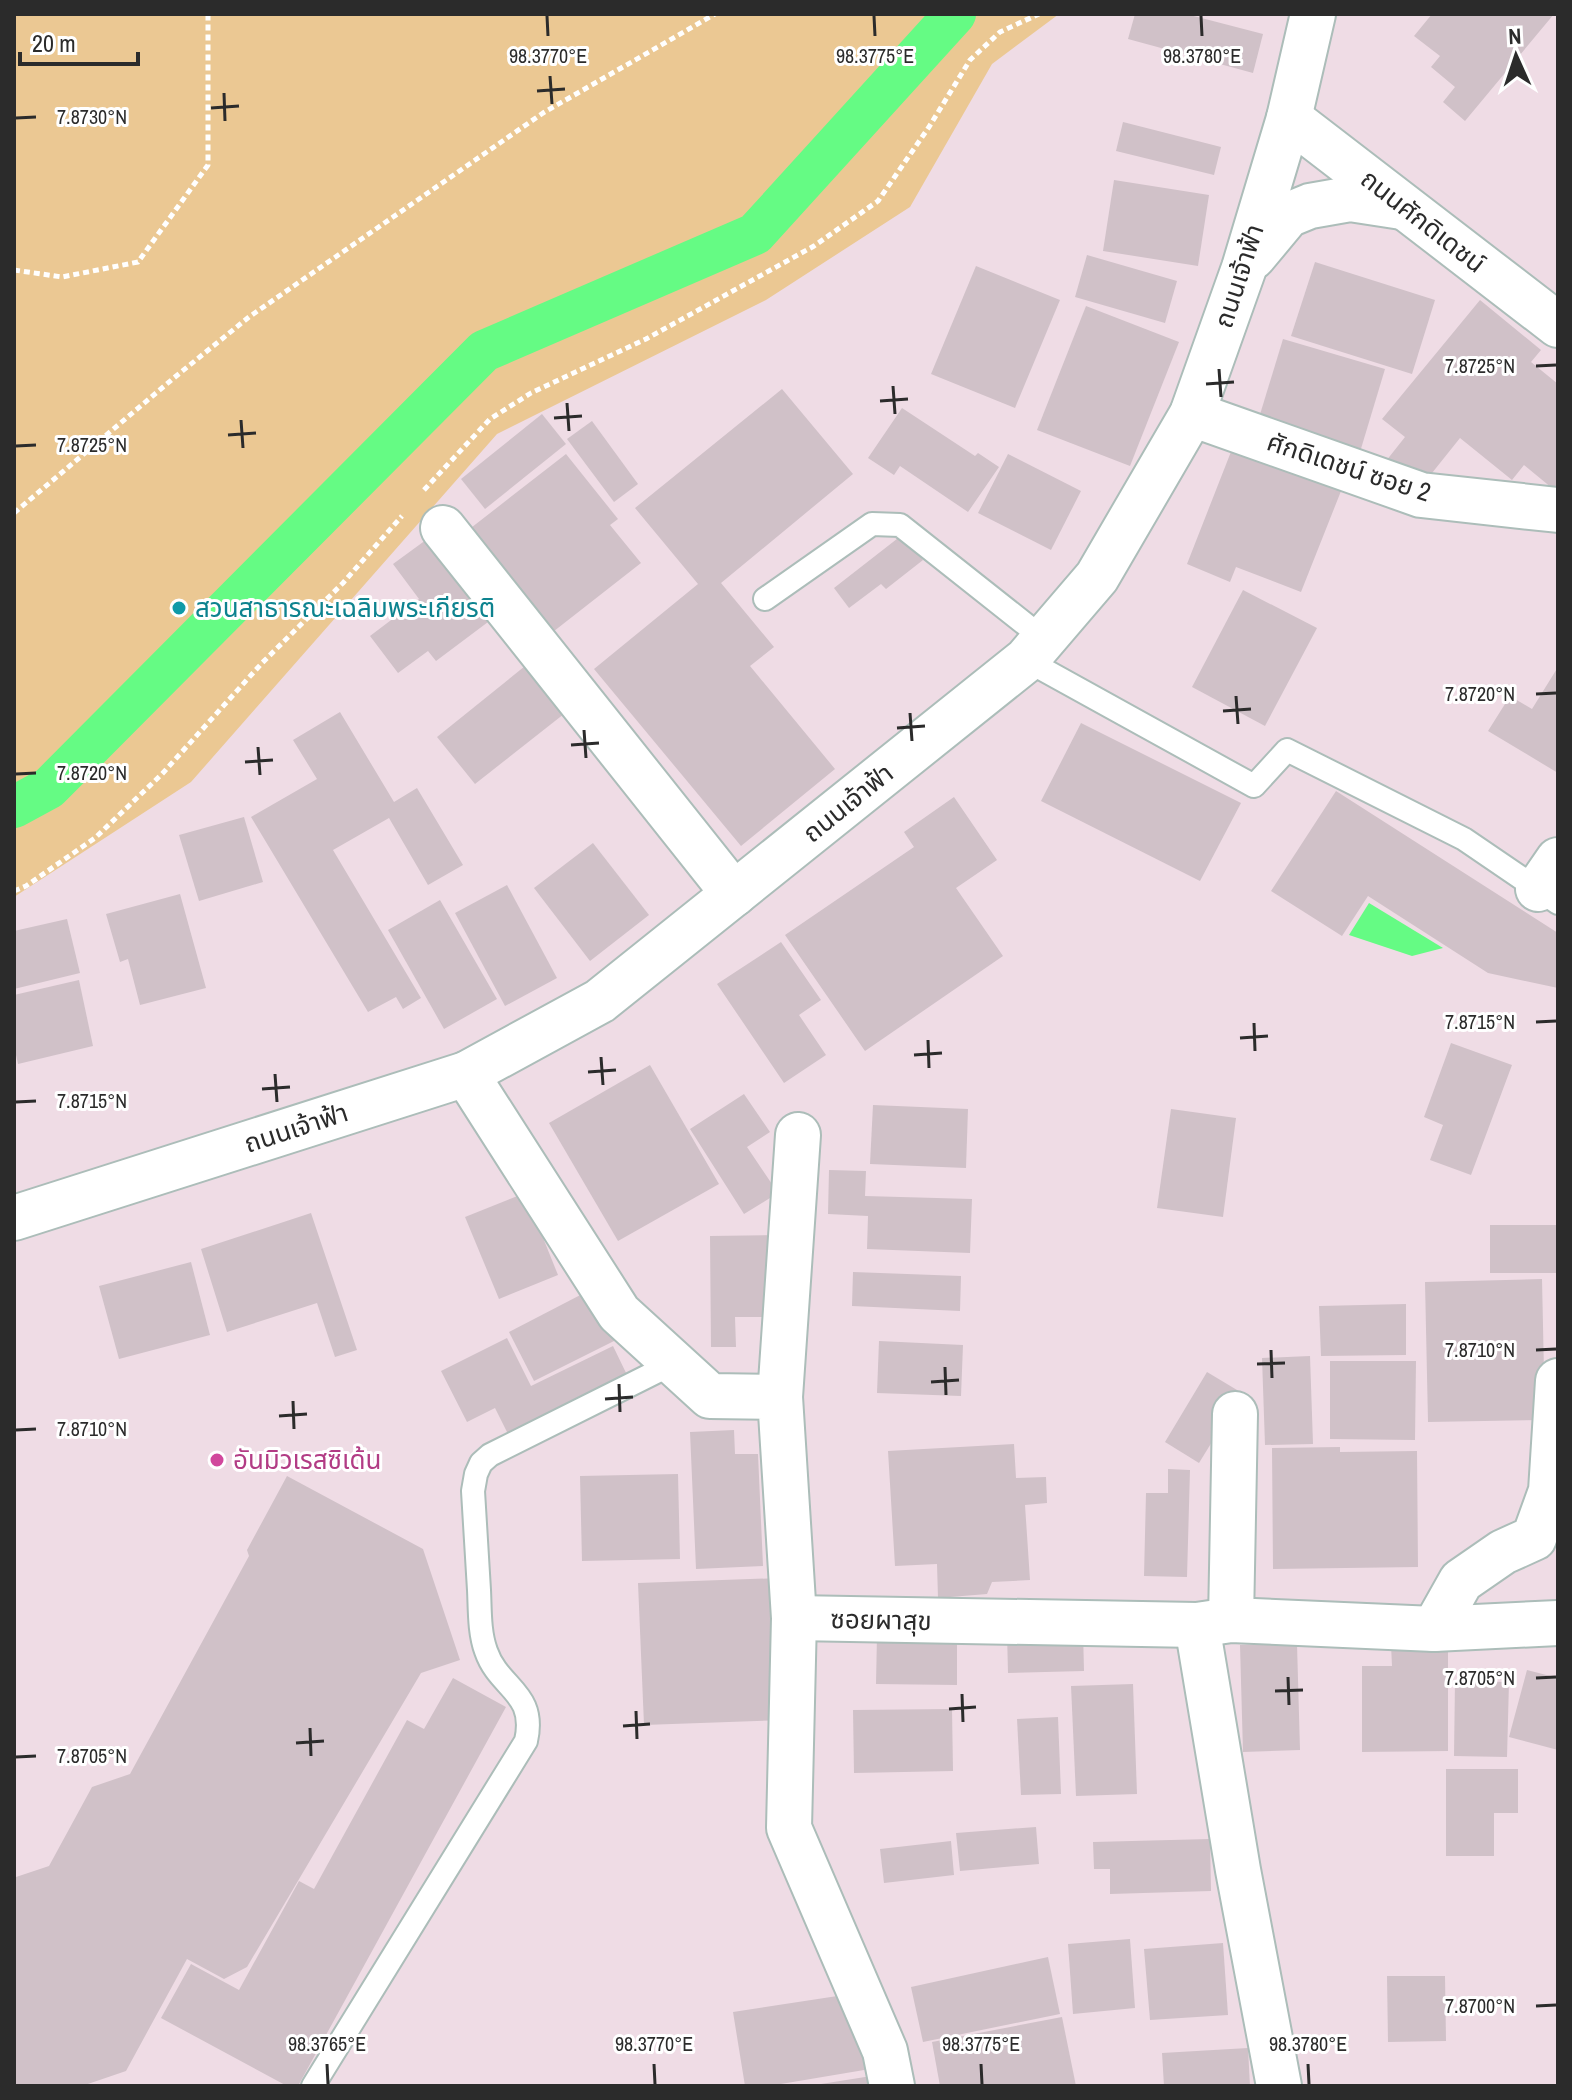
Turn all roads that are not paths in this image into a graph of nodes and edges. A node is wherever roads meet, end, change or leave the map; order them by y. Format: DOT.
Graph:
graph roads {
  1 [pos="1313,16"];
  2 [pos="1289,118"];
  3 [pos="1406,208"];
  4 [pos="1244,268"];
  5 [pos="1558,325"];
  6 [pos="1192,414"];
  7 [pos="426,508"];
  8 [pos="1558,510"];
  9 [pos="765,599"];
  10 [pos="1035,649"];
  11 [pos="1551,884"];
  12 [pos="734,894"];
  13 [pos="466,1074"];
  14 [pos="798,1135"];
  15 [pos="14,1218"];
  16 [pos="672,1364"];
  17 [pos="1558,1381"];
  18 [pos="780,1397"];
  19 [pos="1235,1414"];
  20 [pos="794,1618"];
  21 [pos="1214,1623"];
  22 [pos="1558,1623"];
  23 [pos="1434,1629"];
  24 [pos="313,2086"];
  25 [pos="892,2086"];
  26 [pos="1279,2086"];
  1 -- 2 [label="street, ถนนเจ้าฟ้า"];
  2 -- 3 [label="street, ถนนศักดิเดชน์"];
  2 -- 4 [label="street, ถนนเจ้าฟ้า"];
  3 -- 4 [label="street"];
  3 -- 5 [label="street, ถนนศักดิเดชน์"];
  4 -- 6 [label="street, ถนนเจ้าฟ้า"];
  6 -- 8 [label="street, ศักดิเดชน์ ซอย 2"];
  6 -- 10 [label="street, ถนนเจ้าฟ้า"];
  7 -- 12 [label="street"];
  9 -- 10 [label="lane"];
  10 -- 11 [label="lane"];
  10 -- 12 [label="street, ถนนเจ้าฟ้า"];
  12 -- 13 [label="street, ถนนเจ้าฟ้า"];
  13 -- 15 [label="street, ถนนเจ้าฟ้า"];
  13 -- 16 [label="street"];
  14 -- 18 [label="street, ซอยผาสุข"];
  16 -- 18 [label="street"];
  16 -- 24 [label="lane"];
  17 -- 23 [label="street"];
  18 -- 20 [label="street, ซอยผาสุข"];
  19 -- 21 [label="street"];
  20 -- 21 [label="street, ซอยผาสุข"];
  20 -- 25 [label="street"];
  21 -- 23 [label="street, ซอยผาสุข"];
  21 -- 26 [label="street"];
  22 -- 23 [label="street, ซอยผาสุข"];
}
